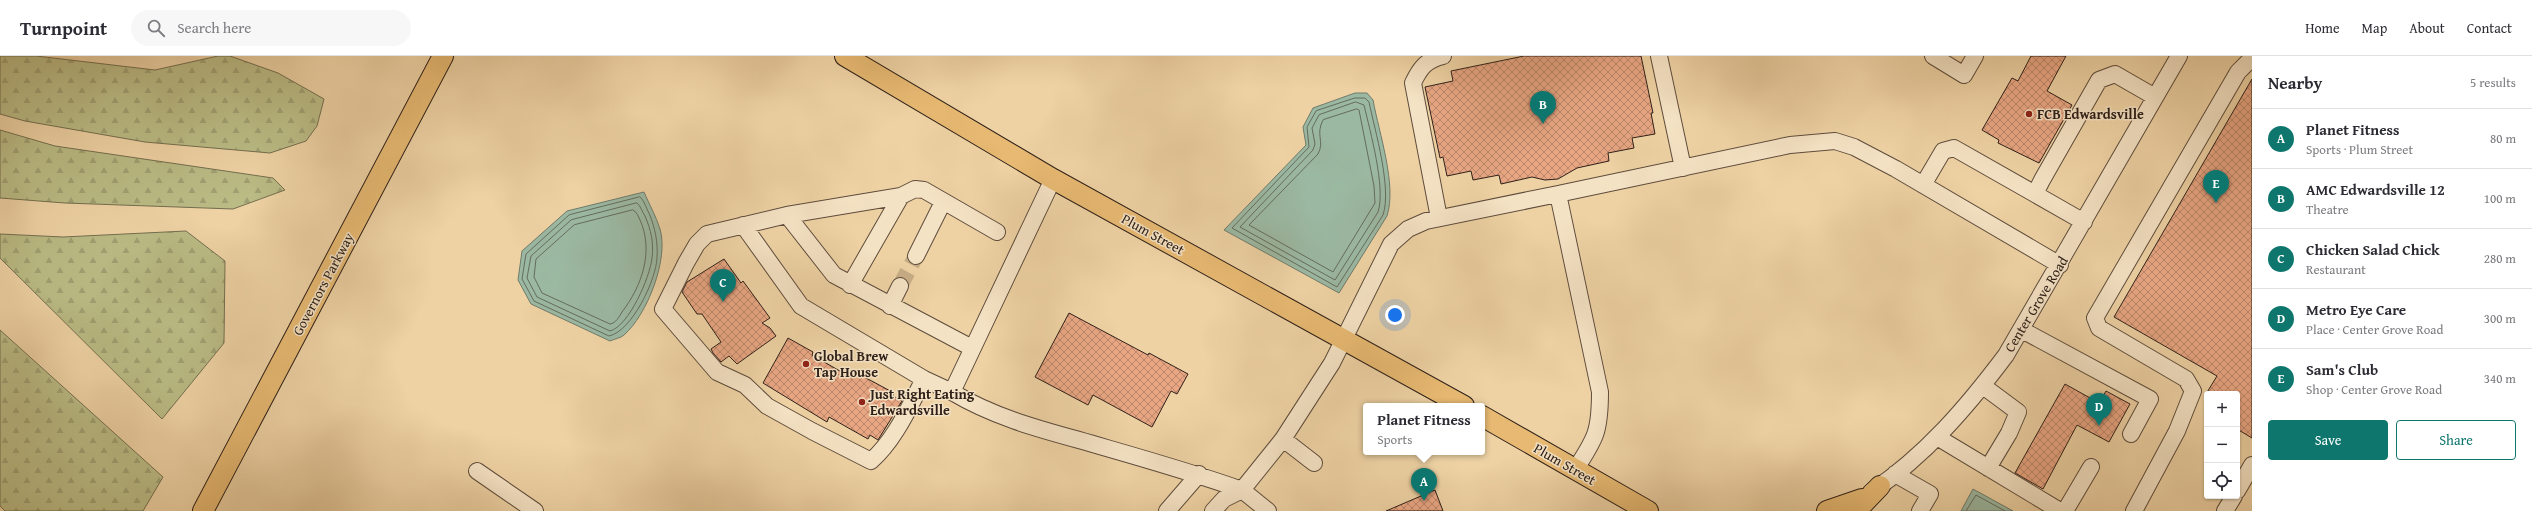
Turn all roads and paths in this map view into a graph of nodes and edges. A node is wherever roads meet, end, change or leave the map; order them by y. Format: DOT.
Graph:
graph roads {
  1 [pos="443,56"];
  2 [pos="845,56"];
  3 [pos="1443,56"];
  4 [pos="1658,56"];
  5 [pos="1933,56"];
  6 [pos="1975,56"];
  7 [pos="2177,56"];
  8 [pos="2250,58"];
  9 [pos="2156,97"];
  10 [pos="1683,168"];
  11 [pos="1053,179"];
  12 [pos="1923,184"];
  13 [pos="1558,194"];
  14 [pos="2035,194"];
  15 [pos="901,196"];
  16 [pos="944,202"];
  17 [pos="787,215"];
  18 [pos="1439,218"];
  19 [pos="2084,222"];
  20 [pos="743,225"];
  21 [pos="997,232"];
  22 [pos="916,256"];
  23 [pos="2060,265"];
  24 [pos="850,285"];
  25 [pos="900,286"];
  26 [pos="890,306"];
  27 [pos="2022,330"];
  28 [pos="1344,339"];
  29 [pos="972,348"];
  30 [pos="924,379"];
  31 [pos="1983,386"];
  32 [pos="952,392"];
  33 [pos="1459,403"];
  34 [pos="1485,418"];
  35 [pos="2131,434"];
  36 [pos="1937,437"];
  37 [pos="1283,439"];
  38 [pos="1314,463"];
  39 [pos="2252,466"];
  40 [pos="2091,467"];
  41 [pos="1988,468"];
  42 [pos="1575,470"];
  43 [pos="477,471"];
  44 [pos="1199,474"];
  45 [pos="1895,474"];
  46 [pos="1880,486"];
  47 [pos="2240,486"];
  48 [pos="1242,490"];
  49 [pos="2232,499"];
  50 [pos="1859,505"];
  51 [pos="1642,508"];
  52 [pos="202,511"];
  53 [pos="535,511"];
  54 [pos="1167,511"];
  55 [pos="1213,511"];
  56 [pos="1268,511"];
  57 [pos="1827,511"];
  58 [pos="1843,511"];
  59 [pos="1920,511"];
  60 [pos="2060,511"];
  61 [pos="2065,511"];
  62 [pos="2134,511"];
  63 [pos="2225,511"];
  1 -- 52 [label="main road, Governors Parkway"];
  2 -- 11 [label="main road, Plum Street"];
  3 -- 18 [label="street"];
  4 -- 10 [label="street"];
  5 -- 6 [label="street"];
  7 -- 9 [label="street, Center Grove Road"];
  8 -- 62 [label="street"];
  9 -- 14 [label="street"];
  9 -- 19 [label="street, Center Grove Road"];
  10 -- 12 [label="street"];
  10 -- 13 [label="street"];
  11 -- 28 [label="main road, Plum Street"];
  11 -- 29 [label="street"];
  12 -- 14 [label="street"];
  12 -- 23 [label="street"];
  13 -- 18 [label="street"];
  13 -- 42 [label="street"];
  14 -- 19 [label="street"];
  15 -- 16 [label="street"];
  15 -- 17 [label="street"];
  15 -- 24 [label="street"];
  16 -- 21 [label="street"];
  16 -- 22 [label="street"];
  17 -- 20 [label="street"];
  17 -- 24 [label="street"];
  18 -- 28 [label="street"];
  19 -- 23 [label="street, Center Grove Road"];
  20 -- 30 [label="street"];
  20 -- 30 [label="street"];
  23 -- 27 [label="street, Center Grove Road"];
  24 -- 26 [label="street"];
  25 -- 26 [label="street"];
  26 -- 29 [label="street"];
  27 -- 31 [label="street, Center Grove Road"];
  27 -- 35 [label="street"];
  28 -- 33 [label="main road, Plum Street"];
  28 -- 37 [label="street"];
  29 -- 32 [label="street"];
  30 -- 32 [label="street"];
  31 -- 36 [label="street, Center Grove Road"];
  31 -- 41 [label="street"];
  32 -- 44 [label="street"];
  34 -- 42 [label="main road, Plum Street"];
  36 -- 41 [label="street"];
  36 -- 45 [label="street, Center Grove Road"];
  37 -- 38 [label="street"];
  37 -- 48 [label="street"];
  39 -- 47 [label="street"];
  40 -- 61 [label="street"];
  41 -- 60 [label="street"];
  42 -- 51 [label="main road, Plum Street"];
  43 -- 53 [label="street"];
  44 -- 48 [label="street"];
  44 -- 54 [label="street"];
  45 -- 46 [label="street, Center Grove Road"];
  45 -- 59 [label="street"];
  46 -- 50 [label="main road"];
  48 -- 55 [label="street"];
  48 -- 56 [label="street"];
  49 -- 63 [label="street"];
  50 -- 57 [label="main road"];
  50 -- 58 [label="street"];
}
